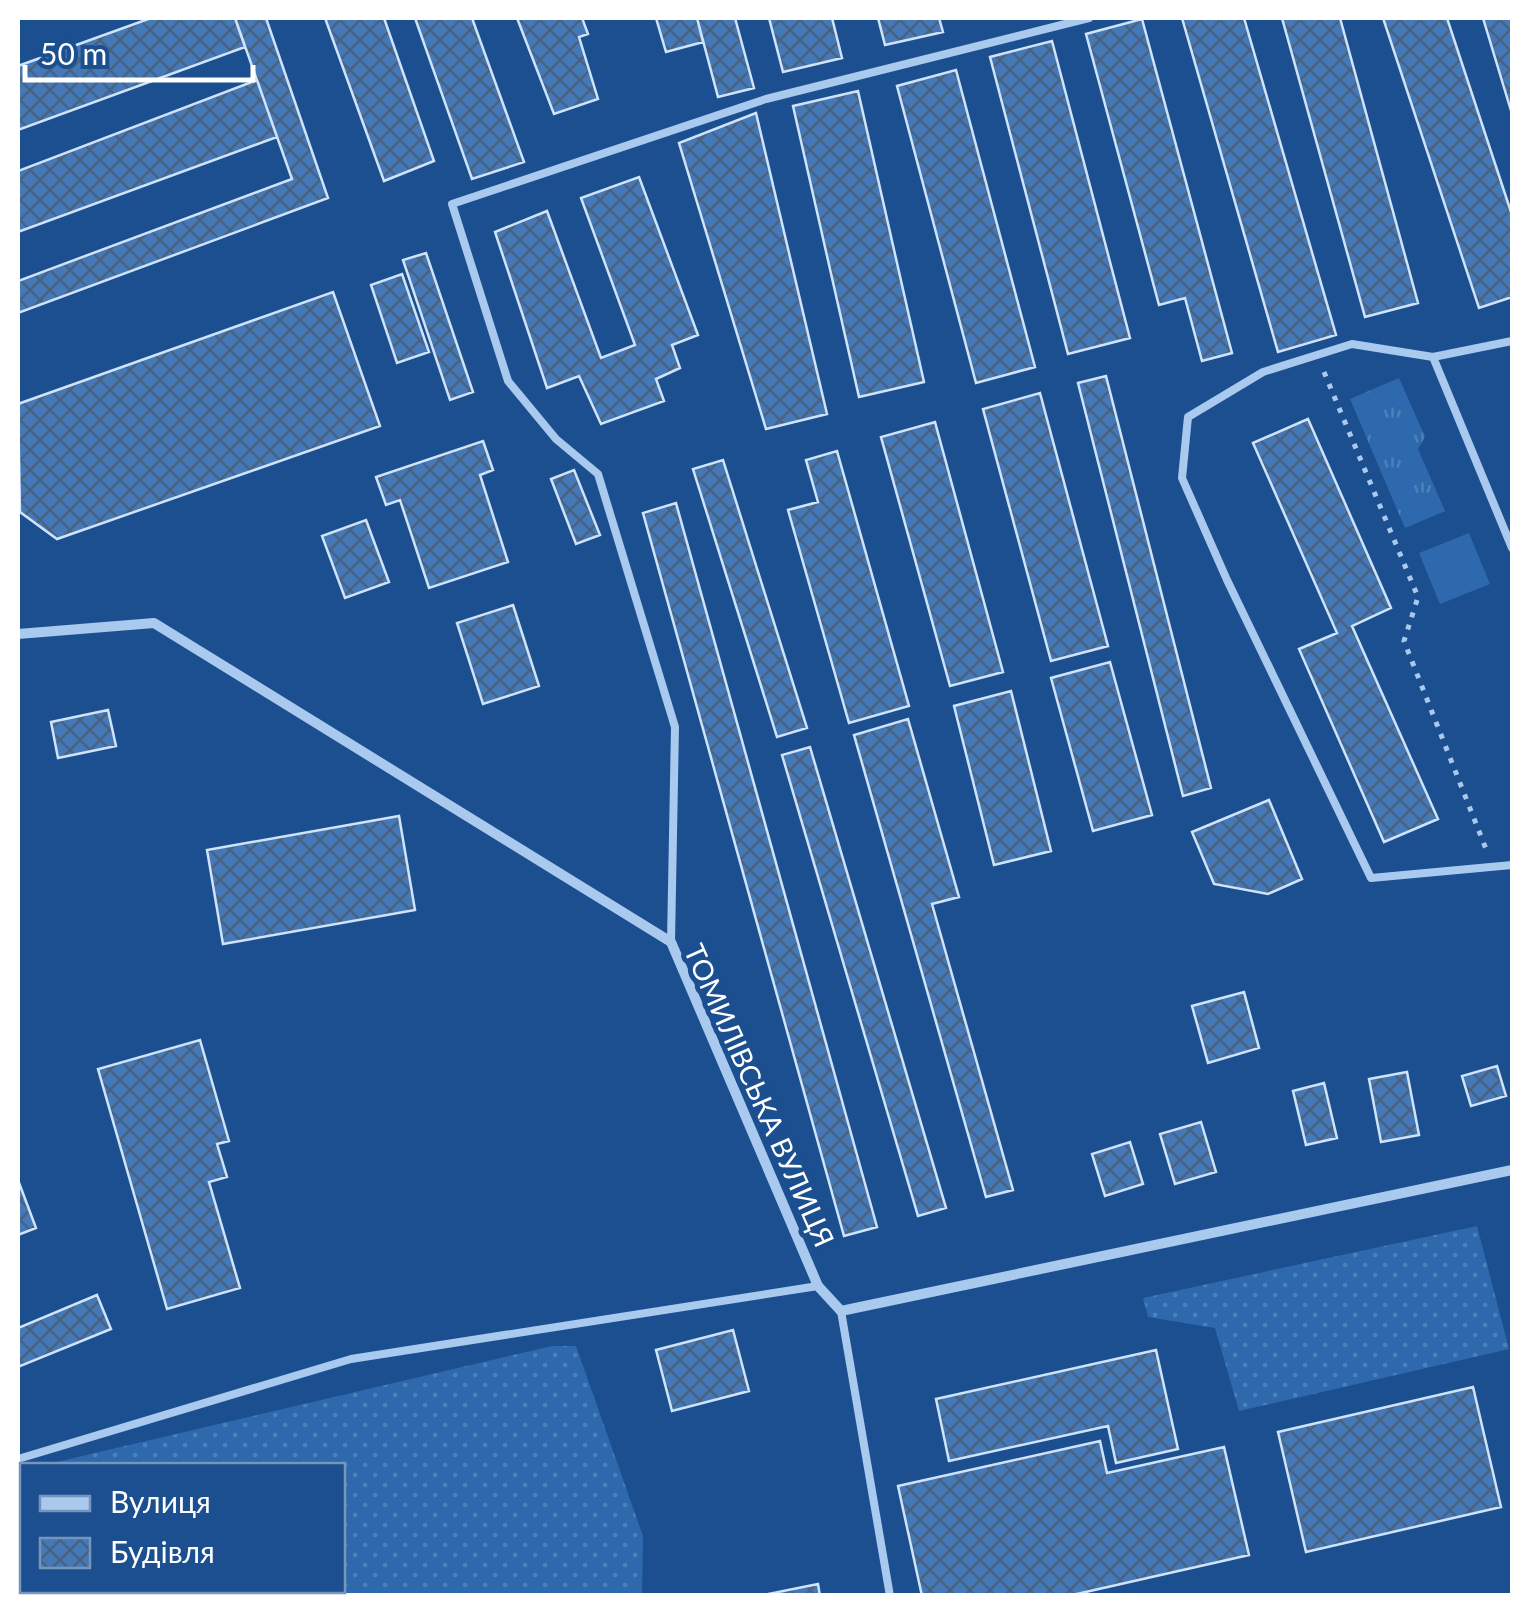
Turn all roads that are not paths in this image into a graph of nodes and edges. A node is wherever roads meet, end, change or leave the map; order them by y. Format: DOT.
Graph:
graph roads {
  1 [pos="1089,18"];
  2 [pos="1512,341"];
  3 [pos="1433,357"];
  4 [pos="1512,548"];
  5 [pos="18,634"];
  6 [pos="1512,864"];
  7 [pos="671,942"];
  8 [pos="1512,1170"];
  9 [pos="818,1286"];
  10 [pos="841,1311"];
  11 [pos="18,1459"];
  12 [pos="890,1596"];
  1 -- 7 [label="lane"];
  2 -- 3 [label="lane"];
  3 -- 4 [label="lane"];
  3 -- 6 [label="lane"];
  5 -- 7 [label="street, ТОМИЛІВСЬКА ВУЛИЦЯ"];
  7 -- 9 [label="street, ТОМИЛІВСЬКА ВУЛИЦЯ"];
  8 -- 10 [label="street"];
  9 -- 10 [label="street, ТОМИЛІВСЬКА ВУЛИЦЯ"];
  9 -- 11 [label="lane"];
  10 -- 12 [label="lane"];
}
